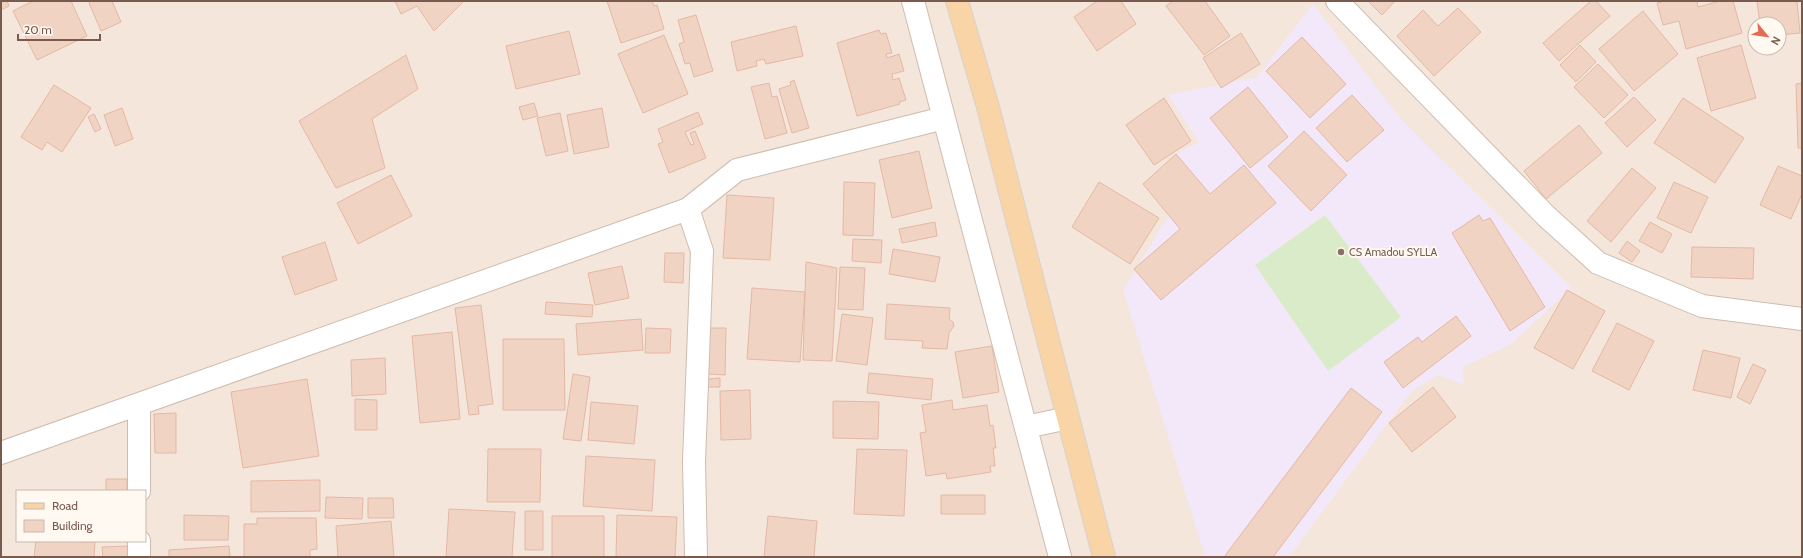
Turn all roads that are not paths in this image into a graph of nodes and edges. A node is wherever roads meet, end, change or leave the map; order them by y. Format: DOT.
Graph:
graph roads {
  1 [pos="912,1"];
  2 [pos="957,1"];
  3 [pos="1337,1"];
  4 [pos="944,118"];
  5 [pos="688,209"];
  6 [pos="1802,319"];
  7 [pos="139,404"];
  8 [pos="1068,418"];
  9 [pos="1026,427"];
  10 [pos="1,453"];
  11 [pos="139,490"];
  12 [pos="140,542"];
  13 [pos="140,557"];
  14 [pos="696,557"];
  15 [pos="1060,557"];
  16 [pos="1104,557"];
  1 -- 4 [label="street"];
  2 -- 8 [label="main road"];
  3 -- 6 [label="street"];
  4 -- 5 [label="street"];
  4 -- 9 [label="street"];
  5 -- 7 [label="street"];
  5 -- 14 [label="street"];
  7 -- 10 [label="street"];
  7 -- 11 [label="street"];
  8 -- 9 [label="street"];
  8 -- 16 [label="main road"];
  9 -- 15 [label="street"];
  12 -- 13 [label="street"];
}
